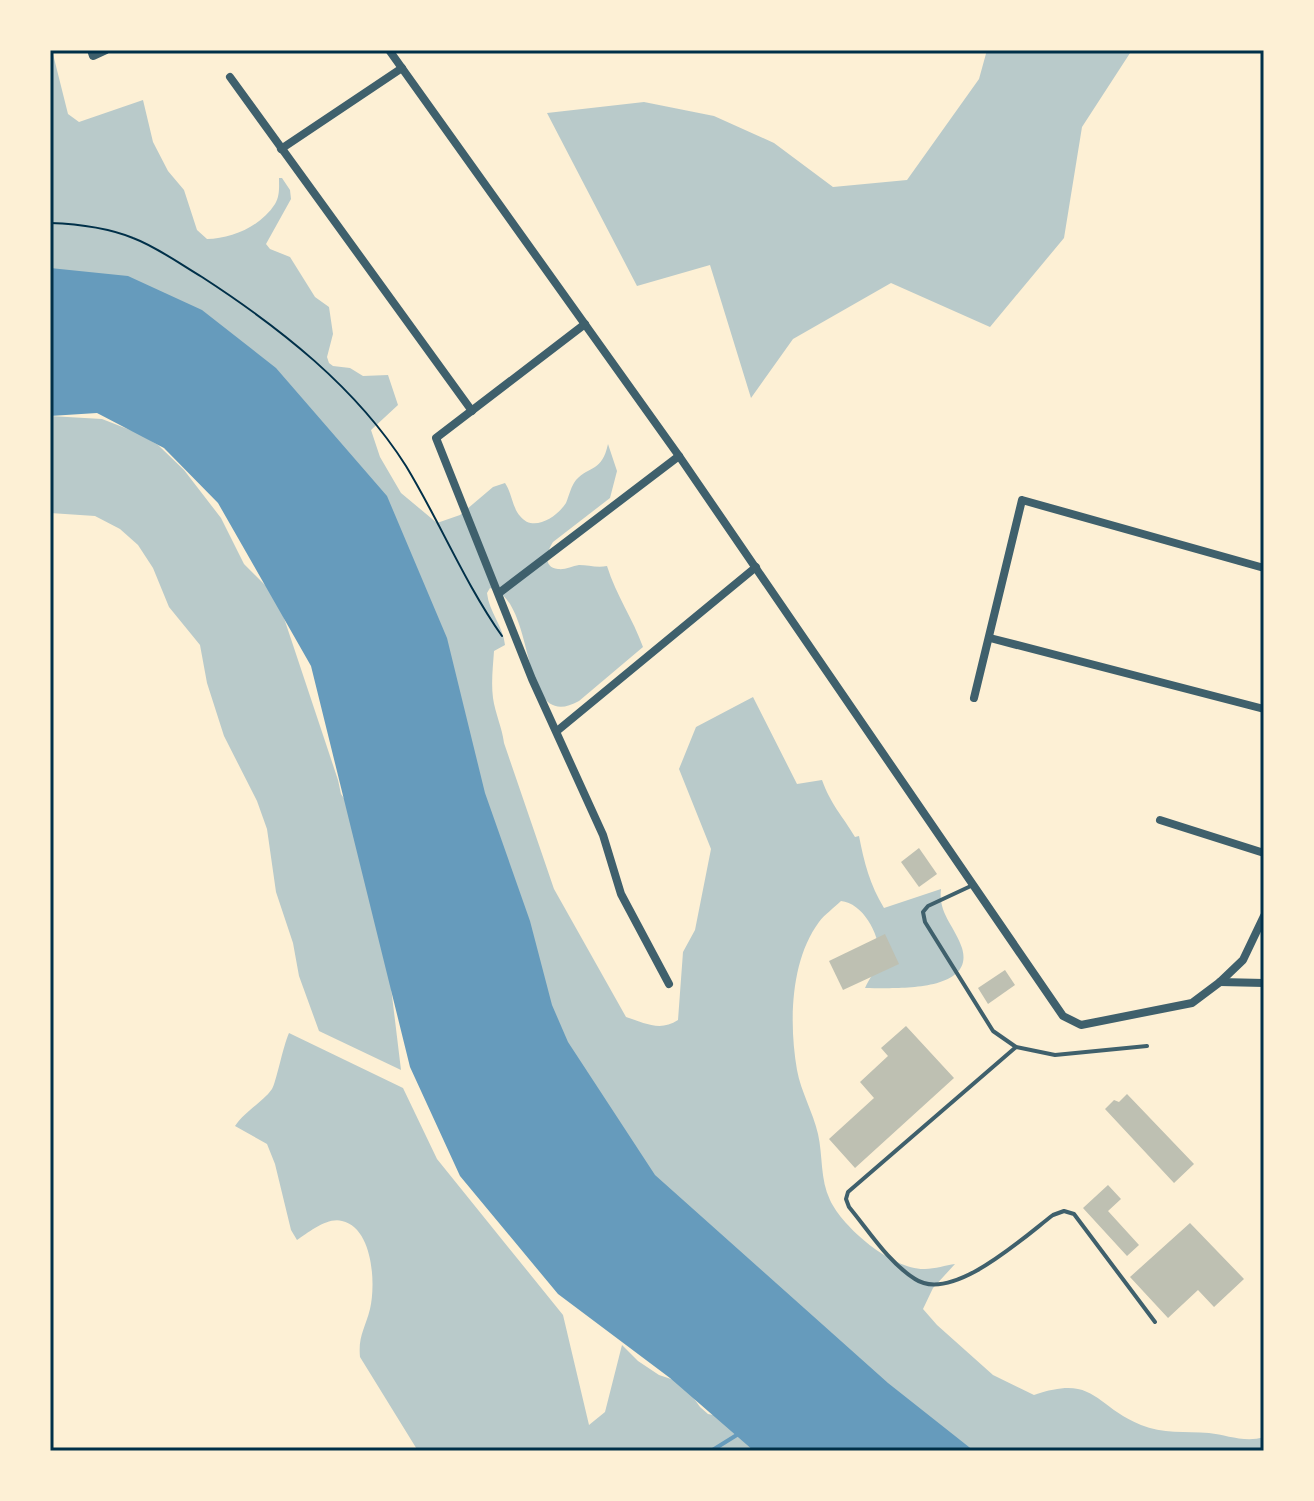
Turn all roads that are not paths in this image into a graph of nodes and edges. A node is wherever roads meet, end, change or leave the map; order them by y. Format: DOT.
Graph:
graph roads {
  1 [pos="106,50"];
  2 [pos="389,50"];
  3 [pos="92,53"];
  4 [pos="402,68"];
  5 [pos="230,77"];
  6 [pos="281,149"];
  7 [pos="585,324"];
  8 [pos="472,411"];
  9 [pos="679,456"];
  10 [pos="756,567"];
  11 [pos="1264,568"];
  12 [pos="499,593"];
  13 [pos="990,638"];
  14 [pos="974,698"];
  15 [pos="1264,709"];
  16 [pos="557,731"];
  17 [pos="1160,820"];
  18 [pos="1264,853"];
  19 [pos="973,885"];
  20 [pos="1264,916"];
  21 [pos="1220,982"];
  22 [pos="1264,983"];
  23 [pos="669,984"];
  24 [pos="1147,1046"];
  25 [pos="1016,1047"];
  26 [pos="1155,1322"];
  1 -- 3 [label="street"];
  2 -- 4 [label="street"];
  4 -- 6 [label="street"];
  4 -- 7 [label="street"];
  5 -- 6 [label="street"];
  6 -- 8 [label="street"];
  7 -- 8 [label="street"];
  7 -- 9 [label="street"];
  8 -- 12 [label="street"];
  9 -- 10 [label="street"];
  9 -- 12 [label="street"];
  10 -- 16 [label="street"];
  10 -- 19 [label="street"];
  11 -- 13 [label="street"];
  12 -- 16 [label="street"];
  13 -- 14 [label="street"];
  13 -- 15 [label="street"];
  16 -- 23 [label="street"];
  17 -- 18 [label="street"];
  19 -- 21 [label="street"];
  19 -- 25 [label="lane"];
  20 -- 21 [label="street"];
  21 -- 22 [label="street"];
  24 -- 25 [label="lane"];
  25 -- 26 [label="lane"];
}
